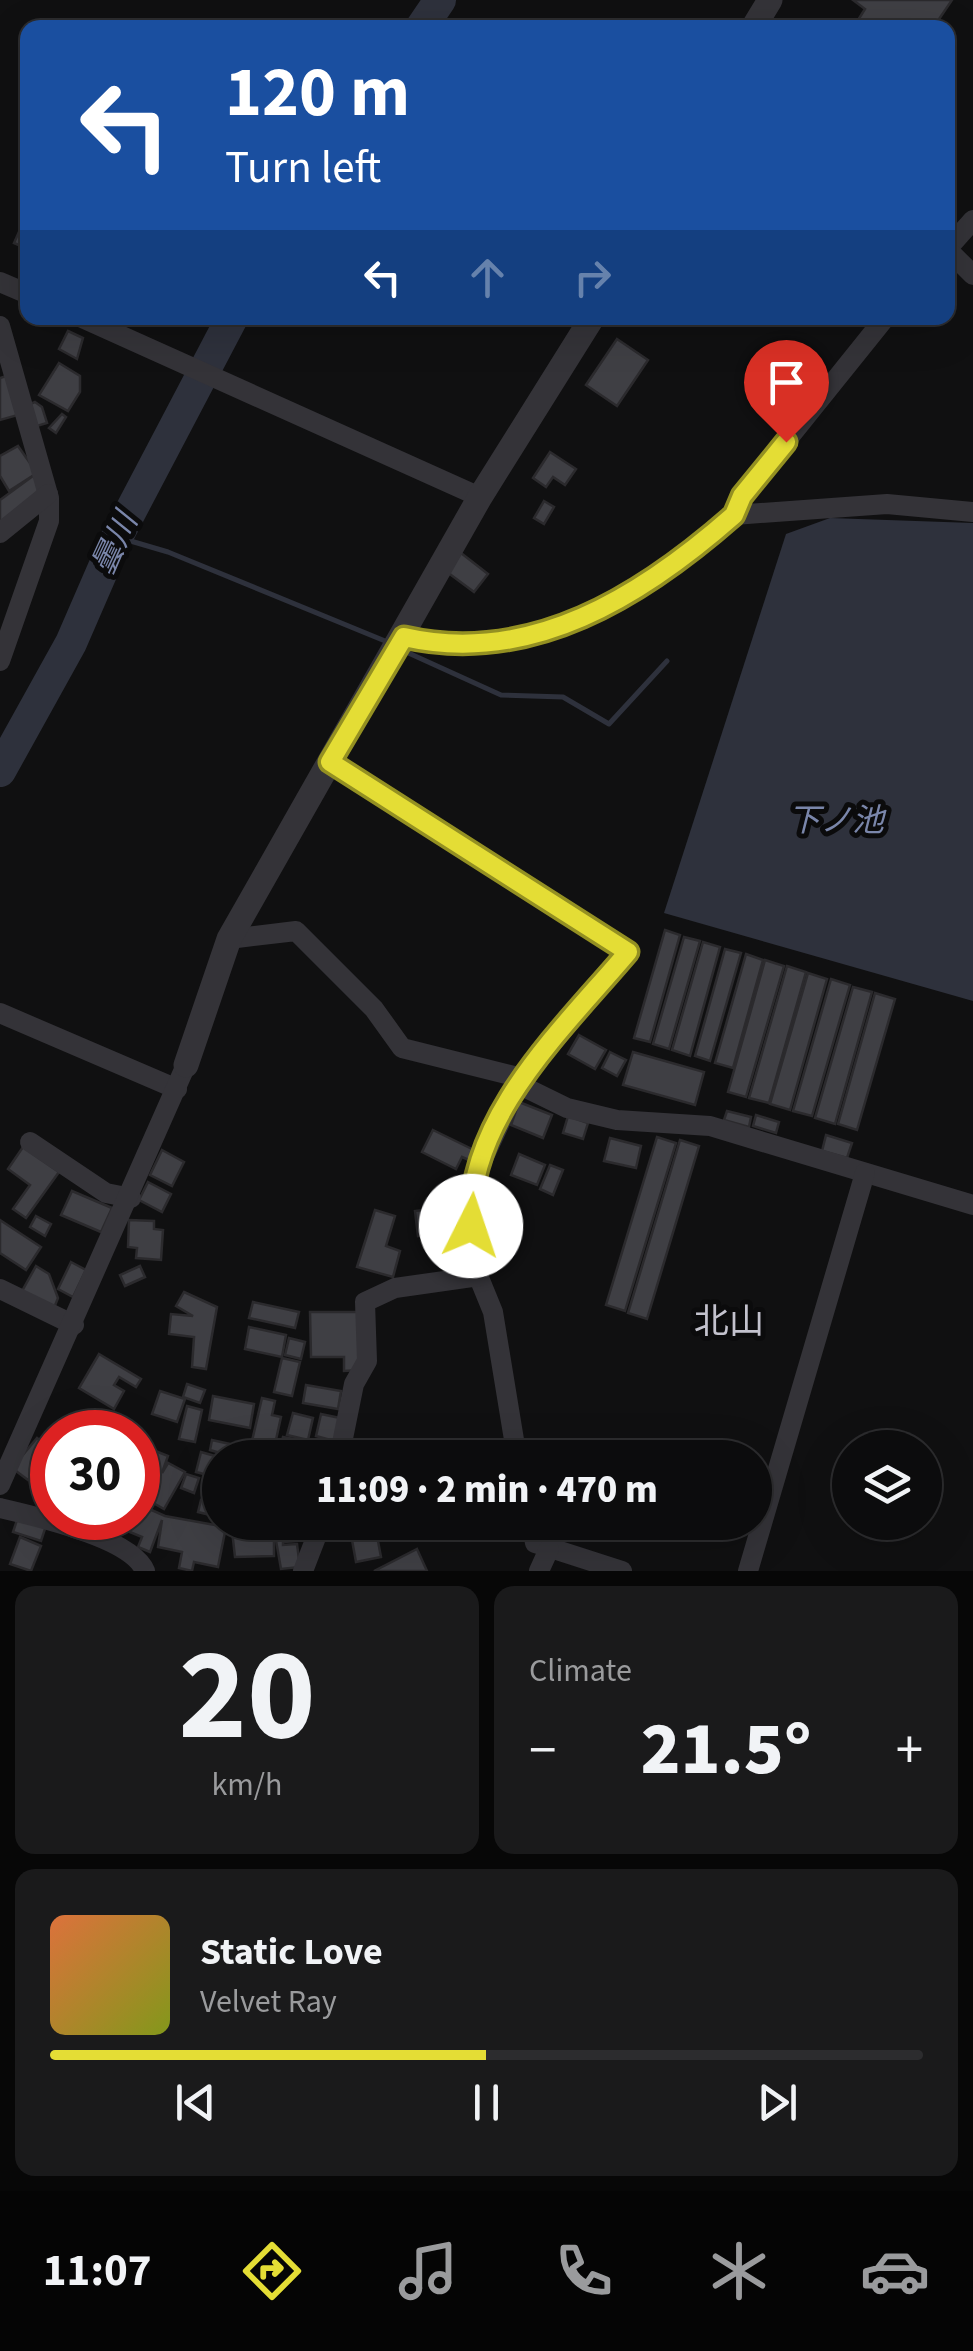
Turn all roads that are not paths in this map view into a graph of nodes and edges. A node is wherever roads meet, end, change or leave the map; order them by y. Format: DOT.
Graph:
graph roads {
  1 [pos="973,220"];
  2 [pos="955,241"];
  3 [pos="955,256"];
  4 [pos="973,275"];
  5 [pos="97,325"];
  6 [pos="588,325"];
  7 [pos="878,325"];
  8 [pos="0,326"];
  9 [pos="48,494"];
  10 [pos="480,497"];
  11 [pos="973,512"];
  12 [pos="734,515"];
  13 [pos="0,532"];
  14 [pos="398,648"];
  15 [pos="0,660"];
  16 [pos="330,762"];
  17 [pos="228,939"];
  18 [pos="0,1012"];
  19 [pos="181,1077"];
  20 [pos="518,1084"];
  21 [pos="30,1142"];
  22 [pos="865,1173"];
  23 [pos="131,1198"];
  24 [pos="973,1204"];
  25 [pos="478,1276"];
  26 [pos="0,1289"];
  27 [pos="74,1326"];
  28 [pos="343,1440"];
  29 [pos="515,1440"];
  30 [pos="0,1485"];
  31 [pos="0,1508"];
  32 [pos="315,1540"];
  33 [pos="534,1540"];
  34 [pos="549,1549"];
  35 [pos="149,1570"];
  36 [pos="304,1571"];
  37 [pos="539,1571"];
  38 [pos="622,1571"];
  39 [pos="748,1571"];
  1 -- 2 [label="street"];
  3 -- 4 [label="street"];
  5 -- 10 [label="street"];
  6 -- 10 [label="street"];
  7 -- 12 [label="street"];
  8 -- 9 [label="street"];
  9 -- 13 [label="street"];
  9 -- 15 [label="street"];
  10 -- 14 [label="street"];
  11 -- 12 [label="street"];
  12 -- 14 [label="street"];
  14 -- 16 [label="street"];
  16 -- 17 [label="street"];
  16 -- 20 [label="street"];
  17 -- 19 [label="street"];
  17 -- 20 [label="street"];
  18 -- 19 [label="street"];
  19 -- 23 [label="street"];
  20 -- 22 [label="street"];
  20 -- 25 [label="street"];
  21 -- 23 [label="street"];
  22 -- 24 [label="street"];
  22 -- 39 [label="street"];
  23 -- 27 [label="street"];
  25 -- 28 [label="street"];
  25 -- 29 [label="street"];
  26 -- 27 [label="street"];
  27 -- 30 [label="street"];
  31 -- 35 [label="street"];
  32 -- 36 [label="street"];
  33 -- 34 [label="street"];
  34 -- 37 [label="street"];
  34 -- 38 [label="street"];
}
